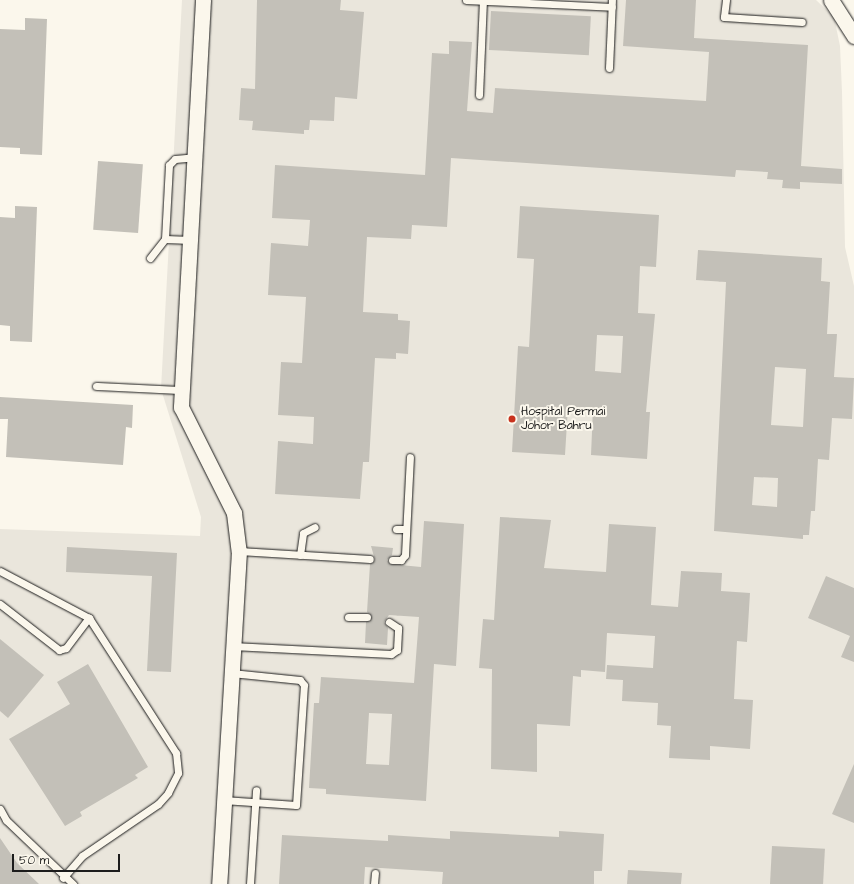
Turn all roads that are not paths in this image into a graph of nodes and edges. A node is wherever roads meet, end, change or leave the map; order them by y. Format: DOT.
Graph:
graph roads {
  1 [pos="203,0"];
  2 [pos="466,0"];
  3 [pos="483,0"];
  4 [pos="726,0"];
  5 [pos="830,0"];
  6 [pos="612,4"];
  7 [pos="802,22"];
  8 [pos="854,36"];
  9 [pos="609,68"];
  10 [pos="479,95"];
  11 [pos="197,157"];
  12 [pos="165,239"];
  13 [pos="191,240"];
  14 [pos="150,258"];
  15 [pos="96,386"];
  16 [pos="181,390"];
  17 [pos="410,457"];
  18 [pos="315,526"];
  19 [pos="396,529"];
  20 [pos="406,530"];
  21 [pos="239,551"];
  22 [pos="300,555"];
  23 [pos="370,559"];
  24 [pos="392,560"];
  25 [pos="0,571"];
  26 [pos="1,607"];
  27 [pos="348,616"];
  28 [pos="89,618"];
  29 [pos="367,618"];
  30 [pos="389,622"];
  31 [pos="232,646"];
  32 [pos="231,672"];
  33 [pos="263,676"];
  34 [pos="262,685"];
  35 [pos="256,790"];
  36 [pos="223,800"];
  37 [pos="256,802"];
  38 [pos="0,809"];
  39 [pos="376,873"];
  40 [pos="63,878"];
  41 [pos="73,884"];
  42 [pos="219,884"];
  43 [pos="250,884"];
  44 [pos="374,884"];
  1 -- 11 [label="street"];
  2 -- 3 [label="lane"];
  3 -- 6 [label="lane"];
  3 -- 10 [label="lane"];
  4 -- 7 [label="lane"];
  5 -- 8 [label="street"];
  6 -- 9 [label="lane"];
  11 -- 12 [label="lane"];
  11 -- 13 [label="street"];
  12 -- 13 [label="lane"];
  12 -- 14 [label="lane"];
  13 -- 16 [label="street"];
  15 -- 16 [label="lane"];
  16 -- 21 [label="street"];
  17 -- 20 [label="lane"];
  18 -- 22 [label="lane"];
  19 -- 20 [label="lane"];
  20 -- 24 [label="lane"];
  21 -- 22 [label="lane"];
  21 -- 31 [label="street"];
  22 -- 23 [label="lane"];
  25 -- 28 [label="lane"];
  26 -- 28 [label="lane"];
  27 -- 29 [label="lane"];
  28 -- 40 [label="lane"];
  30 -- 31 [label="lane"];
  31 -- 32 [label="street"];
  32 -- 33 [label="lane"];
  32 -- 36 [label="street"];
  33 -- 34 [label="lane"];
  33 -- 37 [label="lane"];
  35 -- 37 [label="lane"];
  36 -- 37 [label="lane"];
  36 -- 42 [label="street"];
  37 -- 43 [label="lane"];
  38 -- 40 [label="lane"];
  39 -- 44 [label="lane"];
  40 -- 41 [label="lane"];
}
